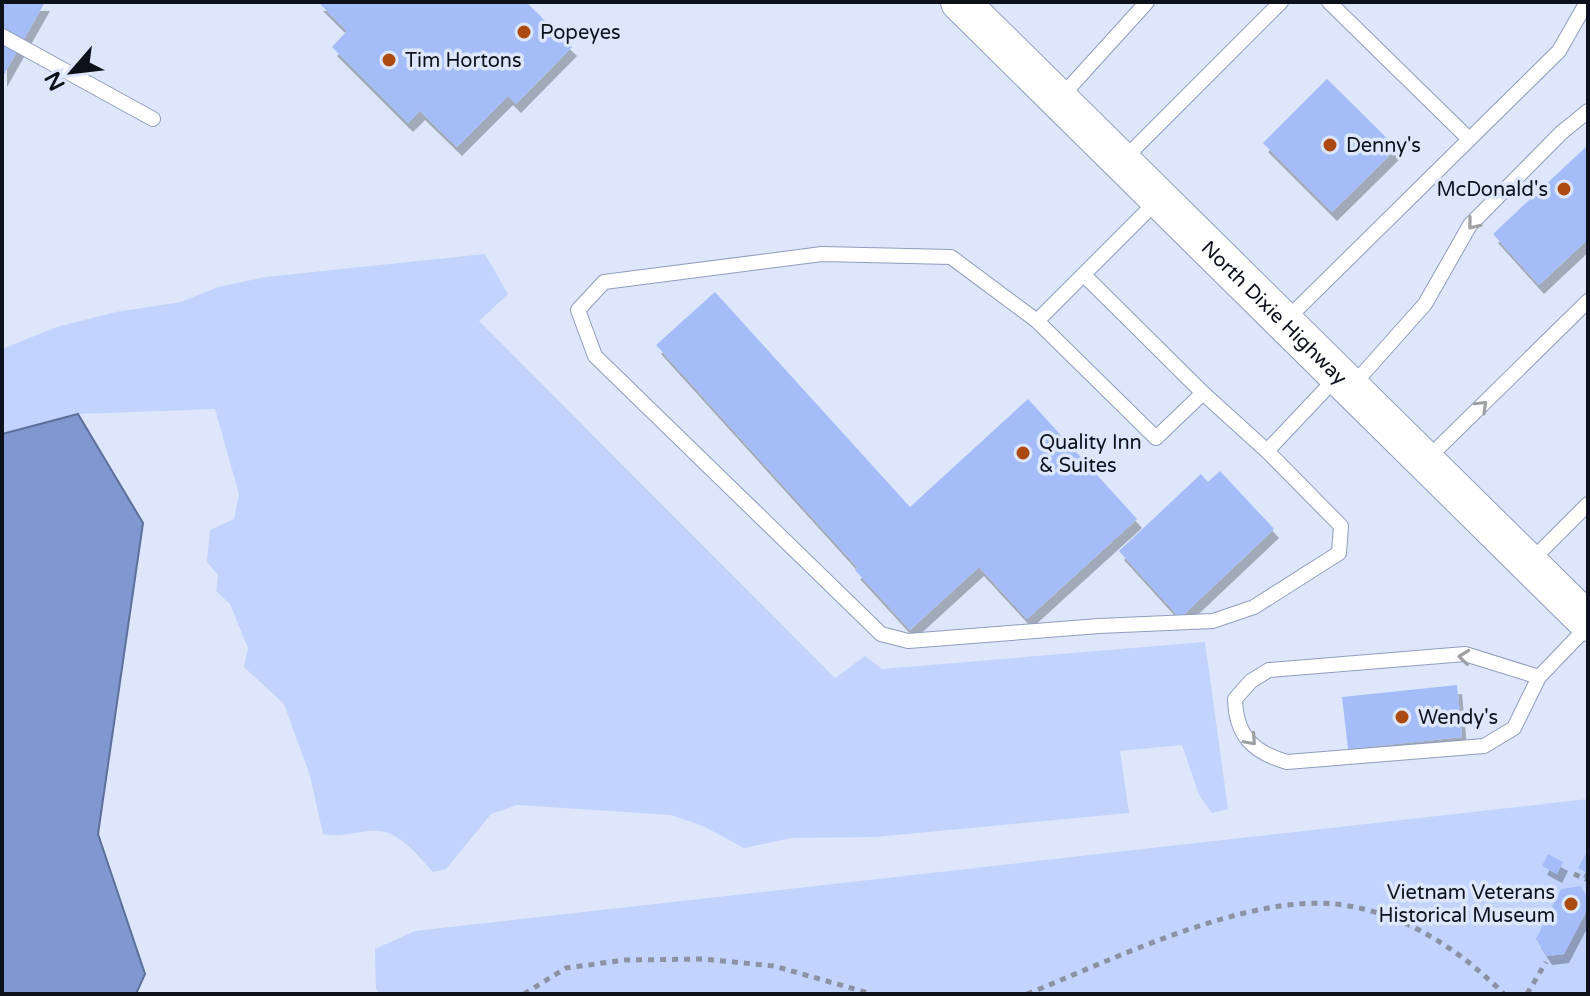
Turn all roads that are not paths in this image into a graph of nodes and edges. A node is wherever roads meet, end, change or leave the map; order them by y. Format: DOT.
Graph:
graph roads {
  1 [pos="960,2"];
  2 [pos="1147,2"];
  3 [pos="1281,2"];
  4 [pos="1329,2"];
  5 [pos="1587,2"];
  6 [pos="2,36"];
  7 [pos="1059,99"];
  8 [pos="1588,111"];
  9 [pos="153,119"];
  10 [pos="1469,139"];
  11 [pos="1122,161"];
  12 [pos="1160,198"];
  13 [pos="1084,275"];
  14 [pos="1588,301"];
  15 [pos="1037,321"];
  16 [pos="1284,321"];
  17 [pos="1345,381"];
  18 [pos="1203,393"];
  19 [pos="1267,451"];
  20 [pos="1426,460"];
  21 [pos="1588,504"];
  22 [pos="1530,562"];
  23 [pos="1588,624"];
  24 [pos="1539,677"];
  1 -- 7 [label="main road, North Dixie Highway"];
  2 -- 7 [label="lane"];
  3 -- 11 [label="lane"];
  4 -- 10 [label="lane"];
  5 -- 10 [label="lane"];
  6 -- 9 [label="lane"];
  7 -- 11 [label="main road, North Dixie Highway"];
  8 -- 17 [label="lane, one-way"];
  10 -- 16 [label="lane"];
  11 -- 12 [label="main road, North Dixie Highway"];
  12 -- 13 [label="lane"];
  12 -- 16 [label="main road, North Dixie Highway"];
  13 -- 15 [label="lane"];
  13 -- 18 [label="lane"];
  20 -- 14 [label="lane, one-way"];
  15 -- 18 [label="lane"];
  15 -- 19 [label="lane"];
  16 -- 17 [label="main road, North Dixie Highway"];
  17 -- 19 [label="lane"];
  17 -- 20 [label="main road, North Dixie Highway"];
  18 -- 19 [label="lane"];
  20 -- 22 [label="main road, North Dixie Highway"];
  21 -- 22 [label="lane"];
  22 -- 23 [label="main road, North Dixie Highway"];
  23 -- 24 [label="lane"];
  24 -- 24 [label="lane, one-way"];
}
